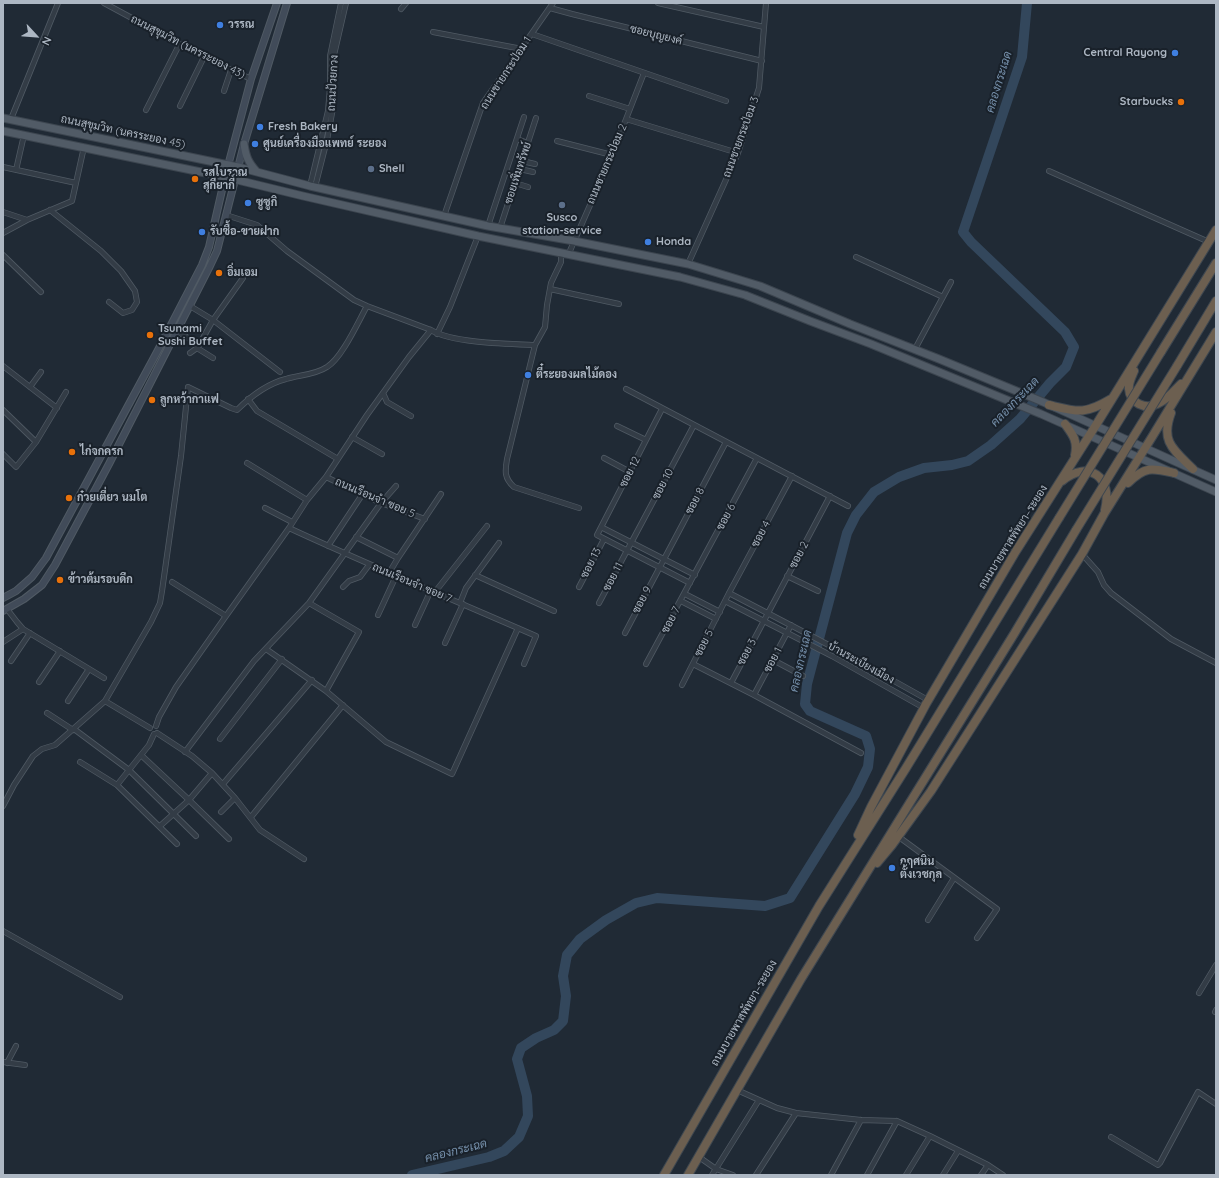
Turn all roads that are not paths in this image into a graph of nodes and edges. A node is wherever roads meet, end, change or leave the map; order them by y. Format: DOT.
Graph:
graph roads {
  1 [pos="58,3"];
  2 [pos="104,3"];
  3 [pos="277,3"];
  4 [pos="287,3"];
  5 [pos="341,3"];
  6 [pos="346,3"];
  7 [pos="406,3"];
  8 [pos="658,3"];
  9 [pos="766,3"];
  10 [pos="552,5"];
  11 [pos="401,10"];
  12 [pos="764,27"];
  13 [pos="433,32"];
  14 [pos="532,34"];
  15 [pos="179,44"];
  16 [pos="522,49"];
  17 [pos="204,57"];
  18 [pos="762,61"];
  19 [pos="231,70"];
  20 [pos="644,73"];
  21 [pos="251,79"];
  22 [pos="224,91"];
  23 [pos="589,96"];
  24 [pos="726,101"];
  25 [pos="180,106"];
  26 [pos="630,109"];
  27 [pos="146,110"];
  28 [pos="524,117"];
  29 [pos="3,118"];
  30 [pos="536,118"];
  31 [pos="11,119"];
  32 [pos="626,119"];
  33 [pos="3,131"];
  34 [pos="24,135"];
  35 [pos="517,139"];
  36 [pos="557,141"];
  37 [pos="528,143"];
  38 [pos="244,144"];
  39 [pos="84,147"];
  40 [pos="738,153"];
  41 [pos="612,155"];
  42 [pos="522,161"];
  43 [pos="535,164"];
  44 [pos="228,165"];
  45 [pos="3,167"];
  46 [pos="238,167"];
  47 [pos="520,169"];
  48 [pos="16,170"];
  49 [pos="1048,171"];
  50 [pos="258,172"];
  51 [pos="533,172"];
  52 [pos="225,176"];
  53 [pos="235,179"];
  54 [pos="76,183"];
  55 [pos="515,183"];
  56 [pos="528,186"];
  57 [pos="312,187"];
  58 [pos="50,210"];
  59 [pos="3,212"];
  60 [pos="226,215"];
  61 [pos="444,216"];
  62 [pos="28,220"];
  63 [pos="488,226"];
  64 [pos="500,228"];
  65 [pos="1216,230"];
  66 [pos="3,233"];
  67 [pos="478,236"];
  68 [pos="574,241"];
  69 [pos="1209,242"];
  70 [pos="561,252"];
  71 [pos="569,253"];
  72 [pos="3,255"];
  73 [pos="856,257"];
  74 [pos="1216,263"];
  75 [pos="688,264"];
  76 [pos="243,278"];
  77 [pos="951,282"];
  78 [pos="550,289"];
  79 [pos="40,292"];
  80 [pos="943,297"];
  81 [pos="1216,301"];
  82 [pos="109,302"];
  83 [pos="619,304"];
  84 [pos="190,306"];
  85 [pos="367,306"];
  86 [pos="213,320"];
  87 [pos="431,330"];
  88 [pos="177,332"];
  89 [pos="1216,332"];
  90 [pos="437,334"];
  91 [pos="535,345"];
  92 [pos="198,347"];
  93 [pos="915,349"];
  94 [pos="190,353"];
  95 [pos="1138,357"];
  96 [pos="213,358"];
  97 [pos="3,366"];
  98 [pos="40,372"];
  99 [pos="280,372"];
  100 [pos="1189,376"];
  101 [pos="30,387"];
  102 [pos="626,390"];
  103 [pos="66,392"];
  104 [pos="383,393"];
  105 [pos="1177,397"];
  106 [pos="1112,398"];
  107 [pos="248,399"];
  108 [pos="1046,404"];
  109 [pos="57,408"];
  110 [pos="662,409"];
  111 [pos="3,410"];
  112 [pos="411,416"];
  113 [pos="118,423"];
  114 [pos="1065,424"];
  115 [pos="694,425"];
  116 [pos="617,426"];
  117 [pos="1096,426"];
  118 [pos="127,428"];
  119 [pos="1089,435"];
  120 [pos="352,437"];
  121 [pos="646,440"];
  122 [pos="36,442"];
  123 [pos="726,442"];
  124 [pos="1146,448"];
  125 [pos="3,454"];
  126 [pos="382,454"];
  127 [pos="338,458"];
  128 [pos="604,458"];
  129 [pos="757,458"];
  130 [pos="1140,458"];
  131 [pos="1074,459"];
  132 [pos="247,463"];
  133 [pos="1193,469"];
  134 [pos="630,472"];
  135 [pos="1174,472"];
  136 [pos="792,476"];
  137 [pos="326,477"];
  138 [pos="1216,480"];
  139 [pos="1059,484"];
  140 [pos="396,486"];
  141 [pos="1120,489"];
  142 [pos="1216,492"];
  143 [pos="441,494"];
  144 [pos="362,495"];
  145 [pos="830,496"];
  146 [pos="307,500"];
  147 [pos="381,503"];
  148 [pos="848,506"];
  149 [pos="265,508"];
  150 [pos="579,508"];
  151 [pos="1104,514"];
  152 [pos="425,519"];
  153 [pos="292,522"];
  154 [pos="487,526"];
  155 [pos="601,527"];
  156 [pos="288,528"];
  157 [pos="356,537"];
  158 [pos="604,539"];
  159 [pos="499,543"];
  160 [pos="632,543"];
  161 [pos="328,546"];
  162 [pos="628,550"];
  163 [pos="345,554"];
  164 [pos="1082,554"];
  165 [pos="398,558"];
  166 [pos="664,559"];
  167 [pos="369,564"];
  168 [pos="660,567"];
  169 [pos="389,573"];
  170 [pos="475,575"];
  171 [pos="695,575"];
  172 [pos="396,576"];
  173 [pos="787,576"];
  174 [pos="172,582"];
  175 [pos="690,583"];
  176 [pos="579,587"];
  177 [pos="343,588"];
  178 [pos="433,591"];
  179 [pos="818,592"];
  180 [pos="729,593"];
  181 [pos="685,594"];
  182 [pos="3,598"];
  183 [pos="681,601"];
  184 [pos="725,601"];
  185 [pos="309,603"];
  186 [pos="462,603"];
  187 [pos="599,603"];
  188 [pos="5,610"];
  189 [pos="554,611"];
  190 [pos="720,612"];
  191 [pos="768,613"];
  192 [pos="378,615"];
  193 [pos="226,616"];
  194 [pos="716,619"];
  195 [pos="764,621"];
  196 [pos="415,625"];
  197 [pos="791,625"];
  198 [pos="518,628"];
  199 [pos="24,629"];
  200 [pos="30,633"];
  201 [pos="625,633"];
  202 [pos="787,633"];
  203 [pos="821,641"];
  204 [pos="3,642"];
  205 [pos="445,643"];
  206 [pos="266,648"];
  207 [pos="818,648"];
  208 [pos="60,651"];
  209 [pos="844,653"];
  210 [pos="282,659"];
  211 [pos="773,660"];
  212 [pos="840,660"];
  213 [pos="11,661"];
  214 [pos="1216,663"];
  215 [pos="524,664"];
  216 [pos="646,664"];
  217 [pos="693,664"];
  218 [pos="89,669"];
  219 [pos="803,676"];
  220 [pos="104,678"];
  221 [pos="312,680"];
  222 [pos="39,682"];
  223 [pos="731,682"];
  224 [pos="682,684"];
  225 [pos="326,691"];
  226 [pos="754,695"];
  227 [pos="928,700"];
  228 [pos="68,701"];
  229 [pos="105,701"];
  230 [pos="343,705"];
  231 [pos="924,708"];
  232 [pos="47,713"];
  233 [pos="156,726"];
  234 [pos="150,728"];
  235 [pos="73,730"];
  236 [pos="155,733"];
  237 [pos="220,739"];
  238 [pos="185,752"];
  239 [pos="861,753"];
  240 [pos="141,755"];
  241 [pos="80,762"];
  242 [pos="129,770"];
  243 [pos="212,773"];
  244 [pos="117,784"];
  245 [pos="223,784"];
  246 [pos="235,798"];
  247 [pos="189,800"];
  248 [pos="3,806"];
  249 [pos="220,812"];
  250 [pos="174,814"];
  251 [pos="250,817"];
  252 [pos="160,826"];
  253 [pos="196,836"];
  254 [pos="899,837"];
  255 [pos="229,840"];
  256 [pos="177,844"];
  257 [pos="304,859"];
  258 [pos="846,864"];
  259 [pos="954,878"];
  260 [pos="860,884"];
  261 [pos="928,920"];
  262 [pos="3,931"];
  263 [pos="977,938"];
  264 [pos="1216,965"];
  265 [pos="1199,993"];
  266 [pos="120,997"];
  267 [pos="16,1046"];
  268 [pos="5,1062"];
  269 [pos="25,1065"];
  270 [pos="737,1090"];
  271 [pos="759,1100"];
  272 [pos="1216,1104"];
  273 [pos="796,1113"];
  274 [pos="861,1120"];
  275 [pos="898,1121"];
  276 [pos="930,1136"];
  277 [pos="1111,1137"];
  278 [pos="958,1150"];
  279 [pos="699,1158"];
  280 [pos="988,1165"];
  281 [pos="716,1169"];
  282 [pos="664,1175"];
  283 [pos="688,1175"];
  284 [pos="712,1175"];
  285 [pos="733,1175"];
  286 [pos="756,1175"];
  287 [pos="831,1175"];
  288 [pos="867,1175"];
  289 [pos="906,1175"];
  290 [pos="943,1175"];
  291 [pos="981,1175"];
  292 [pos="1002,1175"];
  1 -- 31 [label="street"];
  2 -- 15 [label="street, ถนนสุขุมวิท (นครระยอง 43)"];
  3 -- 21 [label="street"];
  4 -- 38 [label="street"];
  5 -- 57 [label="street, ถนนป้วยกวง"];
  6 -- 57 [label="street, ถนนป้วยกวง"];
  7 -- 11 [label="street"];
  8 -- 12 [label="street"];
  9 -- 12 [label="street, ถนนชายกระป่อม 3"];
  10 -- 14 [label="street, ถนนชายกระป่อม 1"];
  10 -- 18 [label="street, ซอยบุญยงค์"];
  12 -- 18 [label="street, ถนนชายกระป่อม 3"];
  13 -- 16 [label="street"];
  14 -- 16 [label="street, ถนนชายกระป่อม 1"];
  14 -- 20 [label="street"];
  15 -- 17 [label="street, ถนนสุขุมวิท (นครระยอง 43)"];
  15 -- 27 [label="street"];
  16 -- 61 [label="street, ถนนชายกระป่อม 1"];
  17 -- 19 [label="street, ถนนสุขุมวิท (นครระยอง 43)"];
  17 -- 25 [label="street"];
  18 -- 40 [label="street, ถนนชายกระป่อม 3"];
  19 -- 21 [label="street, ถนนสุขุมวิท (นครระยอง 43)"];
  19 -- 22 [label="street"];
  20 -- 24 [label="street"];
  20 -- 26 [label="street, ถนนชายกระป่อม 2"];
  21 -- 44 [label="street"];
  23 -- 26 [label="street"];
  26 -- 32 [label="street, ถนนชายกระป่อม 2"];
  28 -- 35 [label="street"];
  29 -- 31 [label="main road, ถนนสุขุมวิท (นครระยอง 45)"];
  30 -- 37 [label="street, ซอยเพิ่มทรัพย์"];
  31 -- 44 [label="main road, ถนนสุขุมวิท (นครระยอง 45)"];
  32 -- 40 [label="street"];
  32 -- 41 [label="street, ถนนชายกระป่อม 2"];
  33 -- 34 [label="main road, ถนนสุขุมวิท (นครระยอง 45)"];
  34 -- 39 [label="main road, ถนนสุขุมวิท (นครระยอง 45)"];
  34 -- 48 [label="street"];
  35 -- 37 [label="street"];
  35 -- 63 [label="street"];
  36 -- 41 [label="street"];
  37 -- 42 [label="street, ซอยเพิ่มทรัพย์"];
  38 -- 46 [label="street"];
  38 -- 50 [label="main road"];
  39 -- 52 [label="main road, ถนนสุขุมวิท (นครระยอง 45)"];
  39 -- 54 [label="street"];
  40 -- 75 [label="street, ถนนชายกระป่อม 3"];
  41 -- 68 [label="street, ถนนชายกระป่อม 2"];
  42 -- 43 [label="street"];
  42 -- 47 [label="street, ซอยเพิ่มทรัพย์"];
  44 -- 46 [label="main road, ถนนสุขุมวิท (นครระยอง 45)"];
  44 -- 52 [label="street"];
  45 -- 48 [label="street"];
  46 -- 50 [label="main road, ถนนสุขุมวิท (นครระยอง 45)"];
  46 -- 53 [label="street"];
  47 -- 51 [label="street"];
  47 -- 55 [label="street, ซอยเพิ่มทรัพย์"];
  48 -- 54 [label="street"];
  49 -- 69 [label="street"];
  50 -- 57 [label="main road, ถนนสุขุมวิท (นครระยอง 45)"];
  52 -- 53 [label="main road, ถนนสุขุมวิท (นครระยอง 45)"];
  52 -- 113 [label="street"];
  53 -- 60 [label="street"];
  53 -- 67 [label="main road, ถนนสุขุมวิท (นครระยอง 45)"];
  54 -- 58 [label="street"];
  55 -- 56 [label="street"];
  55 -- 64 [label="street, ซอยเพิ่มทรัพย์"];
  57 -- 61 [label="main road, ถนนสุขุมวิท (นครระยอง 45)"];
  58 -- 62 [label="street"];
  58 -- 82 [label="street"];
  59 -- 62 [label="street"];
  60 -- 84 [label="street"];
  60 -- 85 [label="street"];
  61 -- 63 [label="main road, ถนนสุขุมวิท (นครระยอง 45)"];
  62 -- 66 [label="street"];
  63 -- 64 [label="main road, ถนนสุขุมวิท (นครระยอง 45)"];
  64 -- 68 [label="main road, ถนนสุขุมวิท (นครระยอง 45)"];
  65 -- 69 [label="highway, ถนนบายพาสพัทยา–ระยอง"];
  67 -- 70 [label="main road, ถนนสุขุมวิท (นครระยอง 45)"];
  67 -- 90 [label="street"];
  68 -- 71 [label="street, ถนนชายกระป่อม 2"];
  68 -- 75 [label="main road, ถนนสุขุมวิท (นครระยอง 45)"];
  69 -- 95 [label="highway, ถนนบายพาสพัทยา–ระยอง"];
  70 -- 71 [label="main road, ถนนสุขุมวิท (นครระยอง 45)"];
  70 -- 78 [label="street"];
  71 -- 114 [label="main road, ถนนสุขุมวิท (นครระยอง 45)"];
  72 -- 79 [label="street"];
  73 -- 80 [label="street"];
  74 -- 258 [label="highway, ถนนบายพาสพัทยา–ระยอง, bridge"];
  75 -- 93 [label="main road, ถนนสุขุมวิท (นครระยอง 45)"];
  76 -- 86 [label="street"];
  77 -- 80 [label="street"];
  78 -- 83 [label="street"];
  78 -- 91 [label="street"];
  80 -- 93 [label="street"];
  81 -- 260 [label="highway, bridge"];
  84 -- 86 [label="street"];
  84 -- 88 [label="street"];
  85 -- 87 [label="street"];
  85 -- 107 [label="street"];
  86 -- 92 [label="street"];
  86 -- 99 [label="street"];
  87 -- 90 [label="street"];
  87 -- 104 [label="street"];
  88 -- 92 [label="street"];
  88 -- 118 [label="street"];
  89 -- 100 [label="highway"];
  90 -- 91 [label="street"];
  91 -- 150 [label="street"];
  92 -- 94 [label="street"];
  92 -- 96 [label="street"];
  93 -- 108 [label="main road, ถนนสุขุมวิท (นครระยอง 45)"];
  95 -- 100 [label="highway"];
  95 -- 106 [label="highway, ถนนบายพาสพัทยา–ระยอง"];
  97 -- 101 [label="street"];
  98 -- 101 [label="street"];
  100 -- 105 [label="highway"];
  101 -- 109 [label="street"];
  102 -- 110 [label="street"];
  103 -- 109 [label="street"];
  104 -- 112 [label="street"];
  104 -- 120 [label="street"];
  105 -- 124 [label="highway"];
  105 -- 133 [label="highway"];
  106 -- 108 [label="highway"];
  106 -- 117 [label="highway, ถนนบายพาสพัทยา–ระยอง"];
  107 -- 127 [label="street"];
  107 -- 229 [label="street"];
  108 -- 117 [label="main road, ถนนสุขุมวิท (นครระยอง 45)"];
  109 -- 122 [label="street"];
  110 -- 115 [label="street"];
  110 -- 121 [label="street, ซอย 12"];
  111 -- 122 [label="street"];
  113 -- 118 [label="street"];
  113 -- 182 [label="street"];
  114 -- 119 [label="main road, ถนนสุขุมวิท (นครระยอง 45)"];
  114 -- 131 [label="highway"];
  115 -- 123 [label="street"];
  115 -- 160 [label="street, ซอย 10"];
  116 -- 121 [label="street"];
  117 -- 119 [label="highway, ถนนบายพาสพัทยา–ระยอง"];
  117 -- 124 [label="main road, ถนนสุขุมวิท (นครระยอง 45)"];
  118 -- 188 [label="street"];
  119 -- 130 [label="main road, ถนนสุขุมวิท (นครระยอง 45)"];
  119 -- 131 [label="highway, ถนนบายพาสพัทยา–ระยอง"];
  120 -- 126 [label="street"];
  120 -- 127 [label="street"];
  121 -- 134 [label="street, ซอย 12"];
  122 -- 125 [label="street"];
  123 -- 129 [label="street"];
  123 -- 166 [label="street, ซอย 8"];
  124 -- 130 [label="highway"];
  124 -- 133 [label="main road, ถนนสุขุมวิท (นครระยอง 45)"];
  127 -- 137 [label="street"];
  128 -- 134 [label="street"];
  129 -- 136 [label="street"];
  129 -- 171 [label="street, ซอย 6"];
  130 -- 135 [label="main road, ถนนสุขุมวิท (นครระยอง 45)"];
  130 -- 141 [label="highway"];
  131 -- 139 [label="highway, ถนนบายพาสพัทยา–ระยอง"];
  132 -- 146 [label="street"];
  133 -- 138 [label="main road, ถนนสุขุมวิท (นครระยอง 45)"];
  134 -- 155 [label="street, ซอย 12"];
  135 -- 141 [label="highway"];
  135 -- 142 [label="main road, ถนนสุขุมวิท (นครระยอง 45)"];
  136 -- 145 [label="street"];
  136 -- 180 [label="street, ซอย 4"];
  137 -- 144 [label="street, ถนนเรือนจำ ซอย 5"];
  137 -- 146 [label="street"];
  139 -- 151 [label="highway"];
  139 -- 227 [label="highway, ถนนบายพาสพัทยา–ระยอง"];
  140 -- 147 [label="street"];
  141 -- 151 [label="highway"];
  143 -- 152 [label="street"];
  144 -- 147 [label="street, ถนนเรือนจำ ซอย 5"];
  144 -- 161 [label="street"];
  145 -- 148 [label="street"];
  145 -- 173 [label="street, ซอย 2"];
  146 -- 153 [label="street"];
  147 -- 152 [label="street, ถนนเรือนจำ ซอย 5"];
  147 -- 157 [label="street"];
  149 -- 153 [label="street"];
  151 -- 164 [label="highway"];
  152 -- 165 [label="street"];
  153 -- 156 [label="street"];
  154 -- 178 [label="street"];
  155 -- 158 [label="street, ซอย 12"];
  155 -- 160 [label="street"];
  156 -- 161 [label="street, ถนนเรือนจำ ซอย 7"];
  156 -- 193 [label="street"];
  157 -- 163 [label="street"];
  157 -- 165 [label="street"];
  158 -- 162 [label="street"];
  158 -- 176 [label="street, ซอย 13"];
  159 -- 170 [label="street"];
  160 -- 162 [label="street, ซอย 10"];
  160 -- 166 [label="street"];
  161 -- 163 [label="street, ถนนเรือนจำ ซอย 7"];
  162 -- 168 [label="street"];
  162 -- 187 [label="street, ซอย 11"];
  163 -- 167 [label="street, ถนนเรือนจำ ซอย 7"];
  163 -- 185 [label="street"];
  164 -- 214 [label="street"];
  164 -- 254 [label="highway"];
  165 -- 169 [label="street"];
  166 -- 168 [label="street, ซอย 8"];
  166 -- 171 [label="street"];
  167 -- 169 [label="street, ถนนเรือนจำ ซอย 7"];
  167 -- 177 [label="street"];
  168 -- 175 [label="street"];
  168 -- 201 [label="street, ซอย 9"];
  169 -- 172 [label="street, ถนนเรือนจำ ซอย 7"];
  170 -- 186 [label="street"];
  170 -- 189 [label="street"];
  171 -- 175 [label="street, ซอย 7"];
  172 -- 178 [label="street, ถนนเรือนจำ ซอย 7"];
  172 -- 192 [label="street"];
  173 -- 179 [label="street"];
  173 -- 191 [label="street, ซอย 2"];
  174 -- 193 [label="street"];
  175 -- 181 [label="street, ซอย 7"];
  178 -- 186 [label="street, ถนนเรือนจำ ซอย 7"];
  178 -- 196 [label="street"];
  180 -- 184 [label="street, ซอย 4"];
  180 -- 191 [label="street, บ้านระเบียงเมือง"];
  181 -- 183 [label="street, ซอย 7"];
  181 -- 190 [label="street"];
  183 -- 194 [label="street"];
  183 -- 216 [label="street, ซอย 7"];
  184 -- 190 [label="street, ซอย 5"];
  184 -- 195 [label="street, บ้านระเบียงเมือง"];
  185 -- 206 [label="street"];
  185 -- 225 [label="street"];
  186 -- 198 [label="street, ถนนเรือนจำ ซอย 7"];
  186 -- 205 [label="street"];
  188 -- 199 [label="street"];
  190 -- 194 [label="street, ซอย 5"];
  191 -- 195 [label="street, ซอย 2"];
  191 -- 197 [label="street, บ้านระเบียงเมือง"];
  193 -- 233 [label="street"];
  194 -- 217 [label="street, ซอย 5"];
  195 -- 202 [label="street, บ้านระเบียงเมือง"];
  195 -- 223 [label="street, ซอย 3"];
  197 -- 202 [label="street, ซอย 1"];
  197 -- 203 [label="street, บ้านระเบียงเมือง"];
  198 -- 215 [label="street, ถนนเรือนจำ ซอย 7"];
  198 -- 230 [label="street"];
  199 -- 200 [label="street"];
  199 -- 204 [label="street"];
  200 -- 208 [label="street"];
  200 -- 213 [label="street"];
  202 -- 207 [label="street, บ้านระเบียงเมือง"];
  202 -- 211 [label="street, ซอย 1"];
  203 -- 207 [label="street"];
  203 -- 209 [label="street, บ้านระเบียงเมือง"];
  206 -- 210 [label="street"];
  206 -- 238 [label="street"];
  207 -- 212 [label="street, บ้านระเบียงเมือง"];
  208 -- 218 [label="street"];
  208 -- 222 [label="street"];
  209 -- 212 [label="street"];
  209 -- 227 [label="street, บ้านระเบียงเมือง"];
  210 -- 221 [label="street"];
  210 -- 237 [label="street"];
  211 -- 219 [label="street"];
  211 -- 226 [label="street, ซอย 1"];
  212 -- 231 [label="street, บ้านระเบียงเมือง"];
  217 -- 223 [label="street"];
  217 -- 224 [label="street, ซอย 5"];
  218 -- 220 [label="street"];
  218 -- 228 [label="street"];
  221 -- 225 [label="street"];
  221 -- 245 [label="street"];
  223 -- 226 [label="street"];
  225 -- 230 [label="street"];
  226 -- 239 [label="street"];
  227 -- 231 [label="highway, ถนนบายพาสพัทยา–ระยอง"];
  229 -- 234 [label="street"];
  229 -- 235 [label="street"];
  230 -- 251 [label="street"];
  231 -- 258 [label="highway, ถนนบายพาสพัทยา–ระยอง"];
  232 -- 235 [label="street"];
  233 -- 234 [label="street"];
  233 -- 236 [label="street"];
  234 -- 236 [label="street"];
  235 -- 242 [label="street"];
  235 -- 248 [label="street"];
  236 -- 238 [label="street"];
  236 -- 240 [label="street"];
  238 -- 243 [label="street"];
  240 -- 242 [label="street"];
  240 -- 247 [label="street"];
  241 -- 244 [label="street"];
  242 -- 244 [label="street"];
  242 -- 250 [label="street"];
  243 -- 245 [label="street"];
  243 -- 247 [label="street"];
  244 -- 252 [label="street"];
  245 -- 246 [label="street"];
  246 -- 249 [label="street"];
  246 -- 251 [label="street"];
  247 -- 250 [label="street"];
  247 -- 255 [label="street"];
  250 -- 252 [label="street"];
  250 -- 253 [label="street"];
  251 -- 257 [label="street"];
  252 -- 256 [label="street"];
  254 -- 259 [label="street"];
  254 -- 260 [label="highway"];
  258 -- 282 [label="highway, ถนนบายพาสพัทยา–ระยอง"];
  259 -- 261 [label="street"];
  259 -- 263 [label="street"];
  260 -- 270 [label="highway"];
  262 -- 266 [label="street"];
  264 -- 265 [label="street"];
  267 -- 268 [label="street"];
  268 -- 269 [label="street"];
  270 -- 271 [label="street"];
  270 -- 279 [label="highway"];
  271 -- 273 [label="street"];
  271 -- 281 [label="street"];
  272 -- 277 [label="street"];
  273 -- 274 [label="street"];
  273 -- 286 [label="street"];
  274 -- 275 [label="street"];
  274 -- 287 [label="street"];
  275 -- 276 [label="street"];
  275 -- 288 [label="street"];
  276 -- 278 [label="street"];
  276 -- 289 [label="street"];
  278 -- 280 [label="street"];
  278 -- 290 [label="street"];
  279 -- 281 [label="street"];
  279 -- 283 [label="highway"];
  280 -- 291 [label="street"];
  280 -- 292 [label="street"];
  281 -- 284 [label="street"];
  281 -- 285 [label="street"];
}
